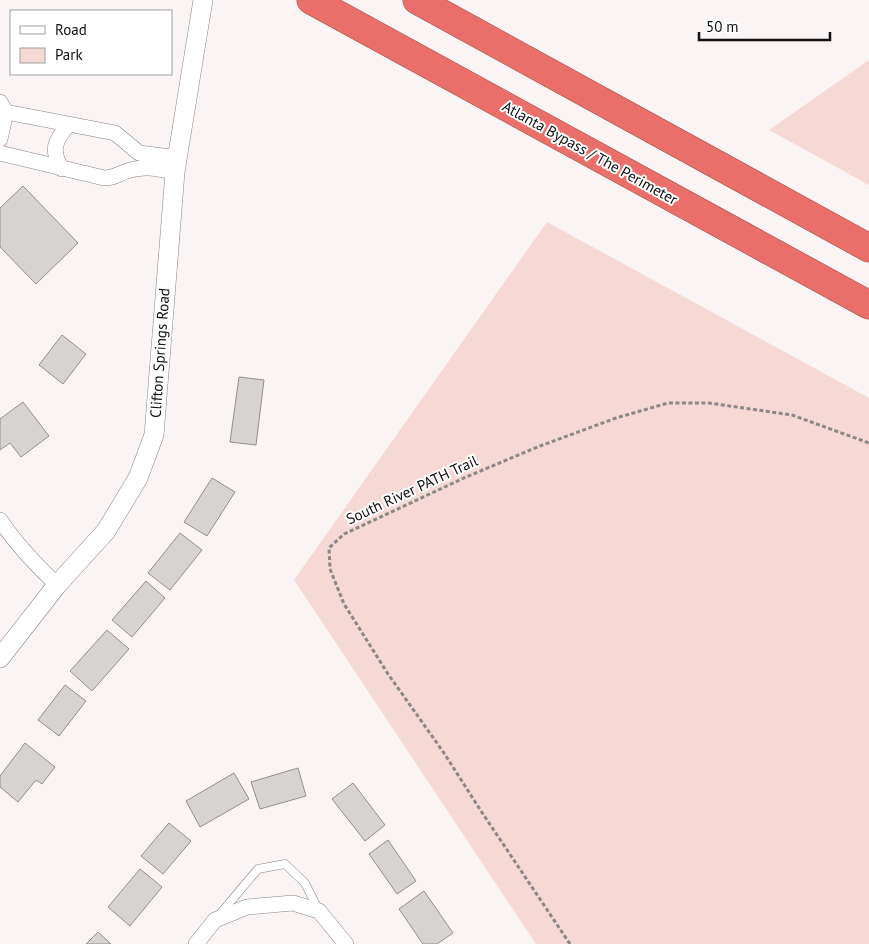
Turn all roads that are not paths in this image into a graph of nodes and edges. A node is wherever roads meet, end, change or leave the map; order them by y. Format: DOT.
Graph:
graph roads {
  1 [pos="203,0"];
  2 [pos="311,0"];
  3 [pos="416,0"];
  4 [pos="3,107"];
  5 [pos="68,126"];
  6 [pos="0,139"];
  7 [pos="0,154"];
  8 [pos="176,165"];
  9 [pos="62,169"];
  10 [pos="869,248"];
  11 [pos="869,305"];
  12 [pos="0,520"];
  13 [pos="57,585"];
  14 [pos="0,658"];
  15 [pos="319,911"];
  16 [pos="215,920"];
  17 [pos="196,944"];
  18 [pos="346,944"];
  1 -- 8 [label="street, Clifton Springs Road"];
  2 -- 11 [label="highway, Atlanta Bypass / The Perimeter"];
  3 -- 10 [label="highway"];
  4 -- 5 [label="street"];
  4 -- 6 [label="street"];
  5 -- 8 [label="street"];
  5 -- 9 [label="street"];
  7 -- 9 [label="street"];
  8 -- 9 [label="street"];
  8 -- 13 [label="street, Clifton Springs Road"];
  12 -- 13 [label="street"];
  13 -- 14 [label="street, Clifton Springs Road"];
  15 -- 16 [label="street"];
  15 -- 16 [label="lane"];
  15 -- 18 [label="street"];
  16 -- 17 [label="street"];
}
